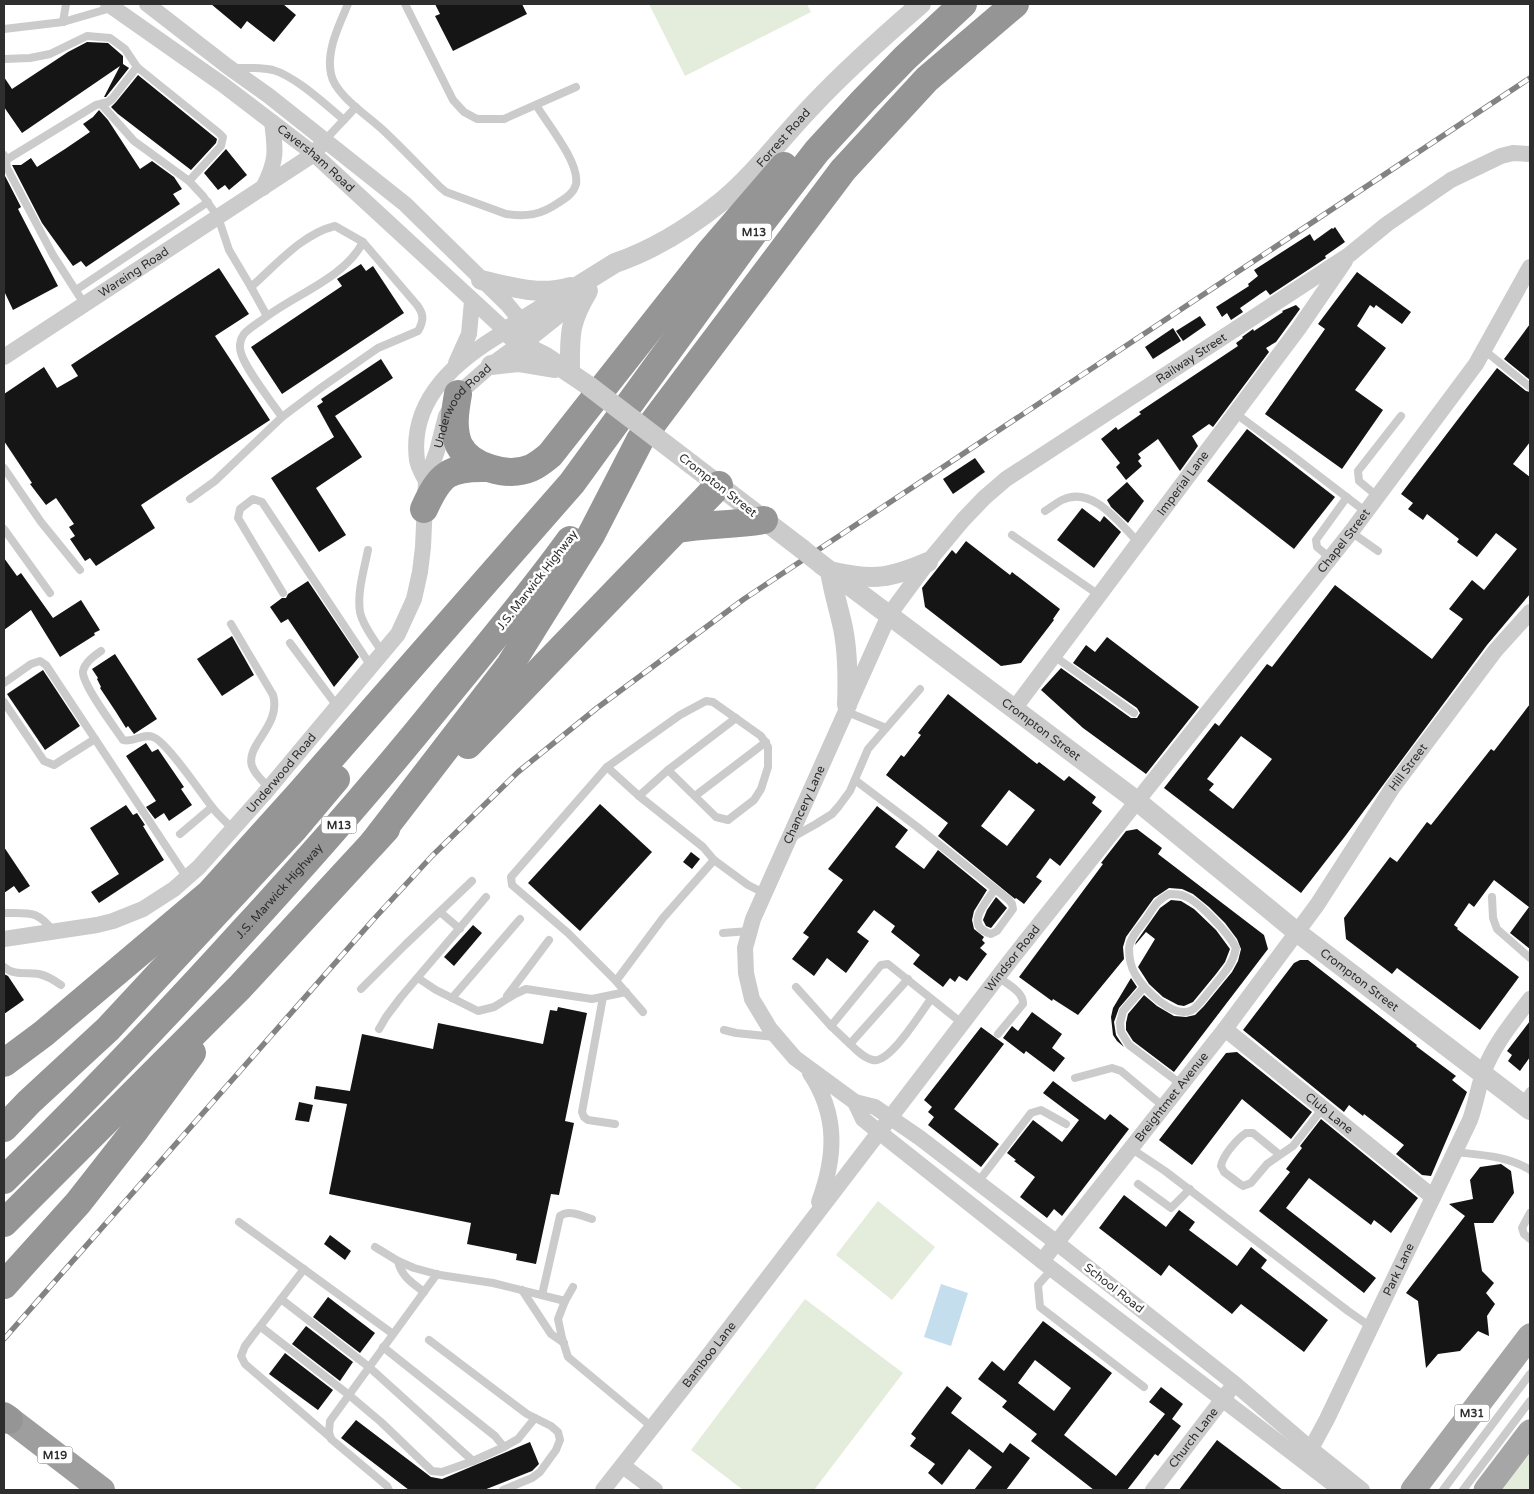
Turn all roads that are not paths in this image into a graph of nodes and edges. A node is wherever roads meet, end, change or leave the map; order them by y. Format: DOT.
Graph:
graph roads {
  1 [pos="66,4"];
  2 [pos="147,4"];
  3 [pos="348,4"];
  4 [pos="405,4"];
  5 [pos="921,4"];
  6 [pos="962,4"];
  7 [pos="1015,4"];
  8 [pos="114,5"];
  9 [pos="63,22"];
  10 [pos="4,29"];
  11 [pos="4,59"];
  12 [pos="137,67"];
  13 [pos="229,68"];
  14 [pos="576,87"];
  15 [pos="101,104"];
  16 [pos="536,105"];
  17 [pos="356,107"];
  18 [pos="344,120"];
  19 [pos="272,122"];
  20 [pos="325,140"];
  21 [pos="314,154"];
  22 [pos="1530,154"];
  23 [pos="5,158"];
  24 [pos="189,180"];
  25 [pos="263,188"];
  26 [pos="208,202"];
  27 [pos="218,217"];
  28 [pos="363,242"];
  29 [pos="1349,255"];
  30 [pos="1530,267"];
  31 [pos="481,280"];
  32 [pos="251,287"];
  33 [pos="584,288"];
  34 [pos="76,290"];
  35 [pos="472,301"];
  36 [pos="85,305"];
  37 [pos="267,316"];
  38 [pos="520,333"];
  39 [pos="1484,350"];
  40 [pos="4,357"];
  41 [pos="491,365"];
  42 [pos="570,373"];
  43 [pos="455,382"];
  44 [pos="1530,387"];
  45 [pos="1235,413"];
  46 [pos="1401,416"];
  47 [pos="282,417"];
  48 [pos="640,440"];
  49 [pos="4,468"];
  50 [pos="487,468"];
  51 [pos="426,481"];
  52 [pos="572,482"];
  53 [pos="719,485"];
  54 [pos="1377,496"];
  55 [pos="1346,497"];
  56 [pos="190,499"];
  57 [pos="424,509"];
  58 [pos="1045,511"];
  59 [pos="1366,512"];
  60 [pos="771,525"];
  61 [pos="4,529"];
  62 [pos="677,529"];
  63 [pos="1351,532"];
  64 [pos="1012,535"];
  65 [pos="1139,542"];
  66 [pos="368,550"];
  67 [pos="1378,551"];
  68 [pos="1330,558"];
  69 [pos="928,562"];
  70 [pos="826,568"];
  71 [pos="80,570"];
  72 [pos="50,593"];
  73 [pos="284,593"];
  74 [pos="1099,595"];
  75 [pos="1530,612"];
  76 [pos="889,616"];
  77 [pos="231,624"];
  78 [pos="290,643"];
  79 [pos="101,651"];
  80 [pos="383,653"];
  81 [pos="1054,656"];
  82 [pos="372,667"];
  83 [pos="4,683"];
  84 [pos="920,689"];
  85 [pos="4,702"];
  86 [pos="338,706"];
  87 [pos="846,708"];
  88 [pos="1014,709"];
  89 [pos="1134,713"];
  90 [pos="736,718"];
  91 [pos="886,728"];
  92 [pos="95,739"];
  93 [pos="766,742"];
  94 [pos="607,767"];
  95 [pos="668,770"];
  96 [pos="855,780"];
  97 [pos="269,788"];
  98 [pos="638,796"];
  99 [pos="695,796"];
  100 [pos="1136,801"];
  101 [pos="212,807"];
  102 [pos="234,829"];
  103 [pos="180,834"];
  104 [pos="788,840"];
  105 [pos="372,843"];
  106 [pos="714,860"];
  107 [pos="187,878"];
  108 [pos="472,881"];
  109 [pos="995,889"];
  110 [pos="764,893"];
  111 [pos="486,897"];
  112 [pos="1492,897"];
  113 [pos="440,912"];
  114 [pos="4,913"];
  115 [pos="520,919"];
  116 [pos="460,929"];
  117 [pos="749,931"];
  118 [pos="54,932"];
  119 [pos="1298,932"];
  120 [pos="723,933"];
  121 [pos="4,939"];
  122 [pos="549,940"];
  123 [pos="1530,958"];
  124 [pos="4,967"];
  125 [pos="998,977"];
  126 [pos="418,978"];
  127 [pos="908,979"];
  128 [pos="616,981"];
  129 [pos="61,985"];
  130 [pos="240,987"];
  131 [pos="796,987"];
  132 [pos="1144,987"];
  133 [pos="361,989"];
  134 [pos="626,992"];
  135 [pos="603,997"];
  136 [pos="452,998"];
  137 [pos="752,999"];
  138 [pos="932,999"];
  139 [pos="1530,999"];
  140 [pos="504,1000"];
  141 [pos="643,1012"];
  142 [pos="962,1024"];
  143 [pos="831,1026"];
  144 [pos="379,1029"];
  145 [pos="724,1030"];
  146 [pos="1226,1030"];
  147 [pos="998,1034"];
  148 [pos="777,1038"];
  149 [pos="850,1044"];
  150 [pos="4,1063"];
  151 [pos="806,1067"];
  152 [pos="1483,1074"];
  153 [pos="1075,1078"];
  154 [pos="1182,1084"];
  155 [pos="855,1102"];
  156 [pos="1527,1102"];
  157 [pos="1164,1107"];
  158 [pos="1323,1108"];
  159 [pos="890,1118"];
  160 [pos="615,1124"];
  161 [pos="1066,1124"];
  162 [pos="4,1128"];
  163 [pos="879,1132"];
  164 [pos="1132,1149"];
  165 [pos="1455,1152"];
  166 [pos="1280,1155"];
  167 [pos="1530,1170"];
  168 [pos="4,1180"];
  169 [pos="978,1182"];
  170 [pos="1138,1184"];
  171 [pos="1190,1189"];
  172 [pos="1434,1196"];
  173 [pos="1530,1213"];
  174 [pos="814,1216"];
  175 [pos="592,1219"];
  176 [pos="239,1222"];
  177 [pos="4,1223"];
  178 [pos="1530,1239"];
  179 [pos="1057,1243"];
  180 [pos="375,1247"];
  181 [pos="398,1261"];
  182 [pos="1047,1265"];
  183 [pos="304,1269"];
  184 [pos="437,1274"];
  185 [pos="4,1285"];
  186 [pos="573,1287"];
  187 [pos="522,1290"];
  188 [pos="424,1292"];
  189 [pos="542,1295"];
  190 [pos="282,1299"];
  191 [pos="565,1301"];
  192 [pos="260,1327"];
  193 [pos="1372,1327"];
  194 [pos="393,1334"];
  195 [pos="1530,1336"];
  196 [pos="428,1340"];
  197 [pos="564,1344"];
  198 [pos="383,1347"];
  199 [pos="369,1367"];
  200 [pos="1530,1374"];
  201 [pos="1235,1384"];
  202 [pos="1144,1387"];
  203 [pos="349,1395"];
  204 [pos="1221,1399"];
  205 [pos="1530,1401"];
  206 [pos="5,1417"];
  207 [pos="535,1418"];
  208 [pos="652,1428"];
  209 [pos="1530,1432"];
  210 [pos="331,1439"];
  211 [pos="504,1447"];
  212 [pos="1308,1455"];
  213 [pos="473,1461"];
  214 [pos="623,1466"];
  215 [pos="1333,1486"];
  216 [pos="102,1490"];
  217 [pos="389,1490"];
  218 [pos="503,1490"];
  219 [pos="603,1490"];
  220 [pos="655,1490"];
  221 [pos="1152,1490"];
  222 [pos="1362,1490"];
  223 [pos="1413,1490"];
  224 [pos="1443,1490"];
  225 [pos="1462,1490"];
  226 [pos="1486,1490"];
  1 -- 9 [label="lane"];
  2 -- 13 [label="street, Caversham Road"];
  3 -- 17 [label="lane"];
  4 -- 16 [label="lane"];
  5 -- 33 [label="street, Forrest Road"];
  6 -- 50 [label="highway"];
  6 -- 52 [label="highway, M13"];
  7 -- 48 [label="highway, M13"];
  8 -- 9 [label="lane"];
  8 -- 19 [label="street, Caversham Road"];
  9 -- 10 [label="lane"];
  11 -- 12 [label="lane"];
  12 -- 15 [label="lane"];
  12 -- 24 [label="lane"];
  13 -- 18 [label="lane"];
  13 -- 20 [label="street, Caversham Road"];
  14 -- 16 [label="lane"];
  15 -- 23 [label="lane"];
  15 -- 24 [label="lane"];
  16 -- 17 [label="lane"];
  17 -- 18 [label="lane"];
  18 -- 20 [label="lane"];
  19 -- 21 [label="street, Caversham Road"];
  19 -- 25 [label="street"];
  20 -- 21 [label="street, Wareing Road"];
  20 -- 31 [label="street, Caversham Road"];
  21 -- 25 [label="street, Wareing Road"];
  21 -- 35 [label="street, Caversham Road"];
  22 -- 29 [label="street, Railway Street"];
  23 -- 34 [label="lane"];
  24 -- 26 [label="lane"];
  25 -- 27 [label="street, Wareing Road"];
  26 -- 27 [label="lane"];
  26 -- 34 [label="lane"];
  27 -- 32 [label="lane"];
  27 -- 36 [label="street, Wareing Road"];
  28 -- 32 [label="lane"];
  28 -- 37 [label="lane"];
  28 -- 47 [label="lane"];
  29 -- 45 [label="street, Imperial Lane"];
  29 -- 69 [label="street, Railway Street"];
  30 -- 39 [label="street, Chapel Street"];
  31 -- 33 [label="street"];
  31 -- 38 [label="street, Caversham Road"];
  32 -- 37 [label="lane"];
  33 -- 38 [label="street, Forrest Road"];
  33 -- 42 [label="street"];
  34 -- 36 [label="lane"];
  35 -- 38 [label="street, Caversham Road"];
  35 -- 43 [label="street"];
  36 -- 40 [label="street, Wareing Road"];
  37 -- 47 [label="lane"];
  38 -- 41 [label="street, Underwood Road"];
  38 -- 42 [label="street, Crompton Street"];
  38 -- 43 [label="street, Underwood Road"];
  39 -- 44 [label="lane"];
  39 -- 54 [label="street, Chapel Street"];
  41 -- 42 [label="street"];
  41 -- 43 [label="street, Underwood Road"];
  42 -- 53 [label="street, Crompton Street, bridge"];
  43 -- 50 [label="highway"];
  43 -- 51 [label="street, Underwood Road"];
  43 -- 51 [label="street, Underwood Road"];
  45 -- 55 [label="lane"];
  45 -- 65 [label="street, Imperial Lane"];
  46 -- 54 [label="lane"];
  47 -- 56 [label="lane"];
  48 -- 105 [label="highway"];
  48 -- 168 [label="highway, J.S. Marwick Highway / M13"];
  49 -- 71 [label="lane"];
  50 -- 57 [label="highway"];
  51 -- 57 [label="street, Underwood Road"];
  52 -- 150 [label="highway"];
  52 -- 162 [label="highway, M13"];
  53 -- 60 [label="street, Crompton Street"];
  53 -- 62 [label="highway"];
  54 -- 59 [label="street, Chapel Street"];
  55 -- 59 [label="lane"];
  55 -- 68 [label="lane"];
  57 -- 80 [label="street, Underwood Road"];
  58 -- 65 [label="lane"];
  59 -- 63 [label="street, Chapel Street"];
  60 -- 62 [label="highway"];
  60 -- 70 [label="street, Crompton Street, bridge"];
  61 -- 72 [label="lane"];
  62 -- 105 [label="highway"];
  63 -- 67 [label="lane"];
  63 -- 68 [label="street, Chapel Street"];
  64 -- 74 [label="lane"];
  65 -- 74 [label="street, Imperial Lane"];
  66 -- 80 [label="lane"];
  68 -- 100 [label="street, Chapel Street"];
  69 -- 70 [label="street"];
  69 -- 76 [label="street, Railway Street"];
  70 -- 76 [label="street, Crompton Street"];
  70 -- 87 [label="street"];
  73 -- 82 [label="lane"];
  74 -- 81 [label="street, Imperial Lane"];
  75 -- 119 [label="street, Hill Street"];
  76 -- 87 [label="street, Chancery Lane"];
  76 -- 88 [label="street, Crompton Street"];
  77 -- 97 [label="lane"];
  78 -- 86 [label="lane"];
  79 -- 101 [label="lane"];
  80 -- 82 [label="street, Underwood Road"];
  81 -- 88 [label="street, Imperial Lane"];
  81 -- 89 [label="lane"];
  82 -- 86 [label="street, Underwood Road"];
  83 -- 92 [label="lane"];
  84 -- 91 [label="lane"];
  85 -- 92 [label="lane"];
  86 -- 97 [label="street, Underwood Road"];
  87 -- 91 [label="lane"];
  87 -- 104 [label="street, Chancery Lane"];
  88 -- 100 [label="street, Crompton Street"];
  90 -- 93 [label="lane"];
  90 -- 94 [label="lane"];
  90 -- 95 [label="lane"];
  91 -- 96 [label="lane"];
  92 -- 107 [label="lane"];
  93 -- 99 [label="lane"];
  93 -- 99 [label="lane"];
  94 -- 98 [label="lane"];
  94 -- 128 [label="lane"];
  95 -- 98 [label="lane"];
  95 -- 99 [label="lane"];
  96 -- 104 [label="lane"];
  96 -- 109 [label="lane"];
  97 -- 102 [label="street, Underwood Road"];
  98 -- 106 [label="lane"];
  100 -- 119 [label="street, Crompton Street"];
  100 -- 125 [label="street, Windsor Road"];
  101 -- 102 [label="lane"];
  101 -- 103 [label="lane"];
  102 -- 107 [label="street, Underwood Road"];
  104 -- 110 [label="street, Chancery Lane"];
  105 -- 130 [label="highway"];
  106 -- 110 [label="lane"];
  106 -- 128 [label="lane"];
  107 -- 118 [label="street, Underwood Road"];
  108 -- 113 [label="lane"];
  109 -- 109 [label="lane"];
  110 -- 117 [label="street, Chancery Lane"];
  111 -- 116 [label="lane"];
  112 -- 123 [label="lane"];
  113 -- 116 [label="lane"];
  113 -- 133 [label="lane"];
  114 -- 118 [label="lane"];
  115 -- 136 [label="lane"];
  116 -- 126 [label="lane"];
  117 -- 120 [label="lane"];
  117 -- 137 [label="street, Chancery Lane"];
  118 -- 121 [label="street, Underwood Road"];
  119 -- 146 [label="street, Breightmet Avenue"];
  119 -- 152 [label="street, Crompton Street"];
  122 -- 140 [label="lane"];
  124 -- 129 [label="lane"];
  125 -- 142 [label="street, Windsor Road"];
  125 -- 147 [label="lane"];
  126 -- 136 [label="lane"];
  126 -- 144 [label="lane"];
  127 -- 138 [label="lane"];
  127 -- 143 [label="lane"];
  127 -- 149 [label="lane"];
  128 -- 134 [label="lane"];
  130 -- 177 [label="highway"];
  130 -- 185 [label="highway"];
  131 -- 143 [label="lane"];
  132 -- 132 [label="lane"];
  132 -- 154 [label="lane"];
  134 -- 135 [label="lane"];
  134 -- 141 [label="lane"];
  135 -- 140 [label="lane"];
  135 -- 160 [label="lane"];
  136 -- 140 [label="lane"];
  137 -- 148 [label="street, School Road"];
  138 -- 142 [label="lane"];
  138 -- 149 [label="lane"];
  139 -- 152 [label="street, Park Lane"];
  142 -- 159 [label="street, Windsor Road"];
  143 -- 149 [label="lane"];
  145 -- 148 [label="lane"];
  146 -- 154 [label="street, Breightmet Avenue"];
  146 -- 158 [label="street, Club Lane"];
  148 -- 151 [label="street, School Road"];
  151 -- 155 [label="street, School Road"];
  151 -- 174 [label="street, Bamboo Lane"];
  152 -- 156 [label="street, Crompton Street"];
  152 -- 165 [label="street, Park Lane"];
  153 -- 157 [label="lane"];
  154 -- 157 [label="street, Breightmet Avenue"];
  155 -- 159 [label="street, School Road"];
  155 -- 163 [label="street, School Road"];
  157 -- 164 [label="street, Breightmet Avenue"];
  158 -- 166 [label="lane"];
  158 -- 172 [label="street, Club Lane"];
  159 -- 163 [label="street, Bamboo Lane"];
  159 -- 169 [label="street, School Road"];
  161 -- 169 [label="lane"];
  163 -- 174 [label="street, Bamboo Lane"];
  163 -- 182 [label="street, School Road"];
  164 -- 171 [label="lane"];
  164 -- 179 [label="street, Breightmet Avenue"];
  165 -- 167 [label="lane"];
  165 -- 172 [label="street, Park Lane"];
  166 -- 166 [label="lane"];
  169 -- 179 [label="street, School Road"];
  170 -- 171 [label="lane"];
  171 -- 193 [label="lane"];
  172 -- 193 [label="street, Park Lane"];
  173 -- 178 [label="lane"];
  174 -- 208 [label="street, Bamboo Lane"];
  175 -- 189 [label="lane"];
  176 -- 183 [label="lane"];
  179 -- 182 [label="street, Breightmet Avenue"];
  179 -- 201 [label="street, School Road"];
  180 -- 181 [label="lane"];
  181 -- 184 [label="lane"];
  181 -- 188 [label="lane"];
  182 -- 202 [label="lane"];
  182 -- 204 [label="street, School Road"];
  183 -- 190 [label="lane"];
  183 -- 194 [label="lane"];
  184 -- 187 [label="lane"];
  184 -- 188 [label="lane"];
  186 -- 191 [label="lane"];
  187 -- 189 [label="lane"];
  187 -- 197 [label="lane"];
  188 -- 194 [label="lane"];
  189 -- 191 [label="lane"];
  190 -- 192 [label="lane"];
  190 -- 199 [label="lane"];
  191 -- 197 [label="lane"];
  192 -- 203 [label="lane"];
  192 -- 210 [label="lane"];
  193 -- 212 [label="street, Park Lane"];
  194 -- 198 [label="lane"];
  195 -- 223 [label="main road, M31"];
  196 -- 207 [label="lane"];
  197 -- 208 [label="lane"];
  198 -- 199 [label="lane"];
  198 -- 211 [label="lane"];
  199 -- 203 [label="lane"];
  199 -- 213 [label="lane"];
  200 -- 224 [label="lane"];
  201 -- 204 [label="street, Church Lane"];
  201 -- 212 [label="street, School Road"];
  203 -- 210 [label="lane"];
  203 -- 213 [label="lane"];
  204 -- 212 [label="street, School Road"];
  204 -- 221 [label="street, Church Lane"];
  205 -- 225 [label="lane"];
  206 -- 216 [label="highway, M19"];
  207 -- 211 [label="lane"];
  207 -- 218 [label="lane"];
  208 -- 214 [label="street, Bamboo Lane"];
  209 -- 226 [label="main road"];
  210 -- 217 [label="lane"];
  211 -- 213 [label="lane"];
  212 -- 215 [label="street, School Road"];
  212 -- 222 [label="street, School Road"];
  214 -- 219 [label="street, Bamboo Lane"];
  214 -- 220 [label="street"];
}
